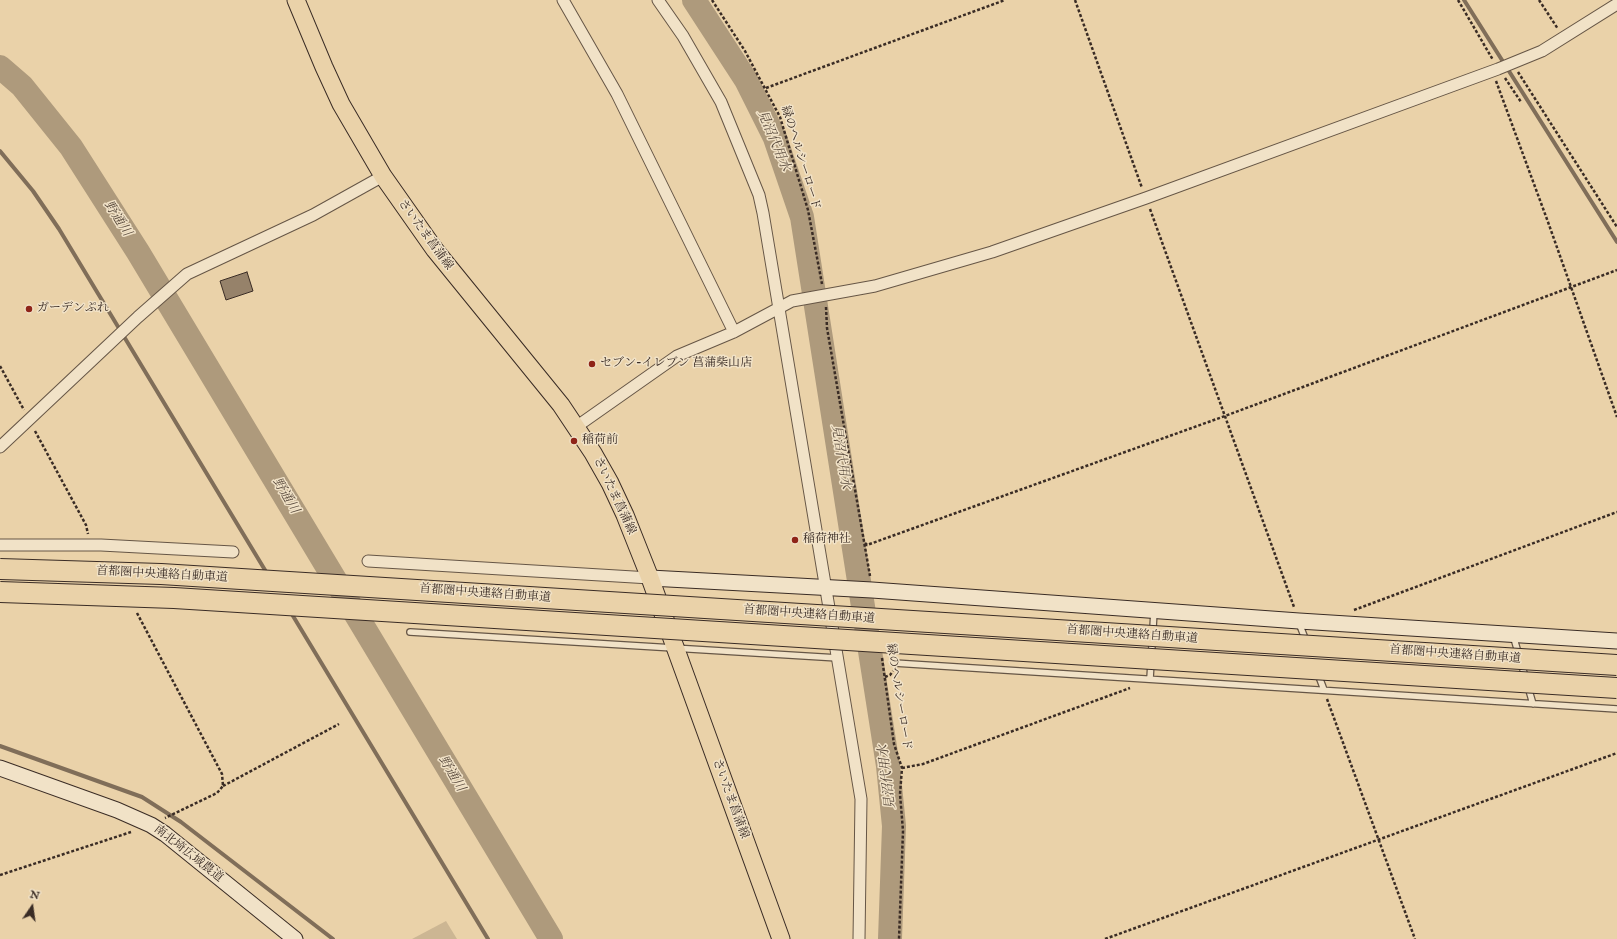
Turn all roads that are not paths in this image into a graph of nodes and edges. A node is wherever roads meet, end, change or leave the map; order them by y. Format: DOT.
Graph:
graph roads {
  1 [pos="296,0"];
  2 [pos="563,0"];
  3 [pos="658,0"];
  4 [pos="1617,4"];
  5 [pos="384,176"];
  6 [pos="779,307"];
  7 [pos="734,332"];
  8 [pos="576,427"];
  9 [pos="0,448"];
  10 [pos="0,545"];
  11 [pos="233,552"];
  12 [pos="368,562"];
  13 [pos="0,568"];
  14 [pos="650,578"];
  15 [pos="826,588"];
  16 [pos="0,592"];
  17 [pos="1154,611"];
  18 [pos="1298,621"];
  19 [pos="410,632"];
  20 [pos="1513,634"];
  21 [pos="1617,641"];
  22 [pos="674,648"];
  23 [pos="1311,656"];
  24 [pos="838,658"];
  25 [pos="1314,662"];
  26 [pos="894,663"];
  27 [pos="1617,665"];
  28 [pos="1150,678"];
  29 [pos="1617,688"];
  30 [pos="1324,690"];
  31 [pos="1533,704"];
  32 [pos="1617,709"];
  33 [pos="0,768"];
  34 [pos="295,939"];
  35 [pos="781,939"];
  36 [pos="859,939"];
  1 -- 5 [label="main road, さいたま菖蒲線"];
  2 -- 7 [label="street"];
  3 -- 6 [label="street"];
  4 -- 6 [label="street"];
  5 -- 8 [label="main road, さいたま菖蒲線"];
  5 -- 9 [label="street"];
  6 -- 7 [label="street"];
  6 -- 15 [label="street"];
  7 -- 8 [label="street"];
  8 -- 14 [label="main road, さいたま菖蒲線"];
  10 -- 11 [label="street"];
  12 -- 14 [label="street"];
  13 -- 27 [label="highway, 首都圏中央連絡自動車道, bridge"];
  14 -- 15 [label="street"];
  14 -- 22 [label="main road, さいたま菖蒲線"];
  15 -- 17 [label="street"];
  15 -- 24 [label="street"];
  16 -- 29 [label="highway, 首都圏中央連絡自動車道, bridge"];
  17 -- 18 [label="street"];
  17 -- 28 [label="lane"];
  18 -- 20 [label="street"];
  18 -- 23 [label="lane"];
  19 -- 22 [label="lane"];
  20 -- 21 [label="street"];
  20 -- 31 [label="lane"];
  22 -- 24 [label="lane"];
  22 -- 35 [label="main road, さいたま菖蒲線"];
  24 -- 36 [label="street"];
  25 -- 30 [label="lane"];
  26 -- 28 [label="lane"];
  28 -- 30 [label="lane"];
  30 -- 31 [label="lane"];
  31 -- 32 [label="lane"];
  33 -- 34 [label="street, 南北埼広域農道"];
}
